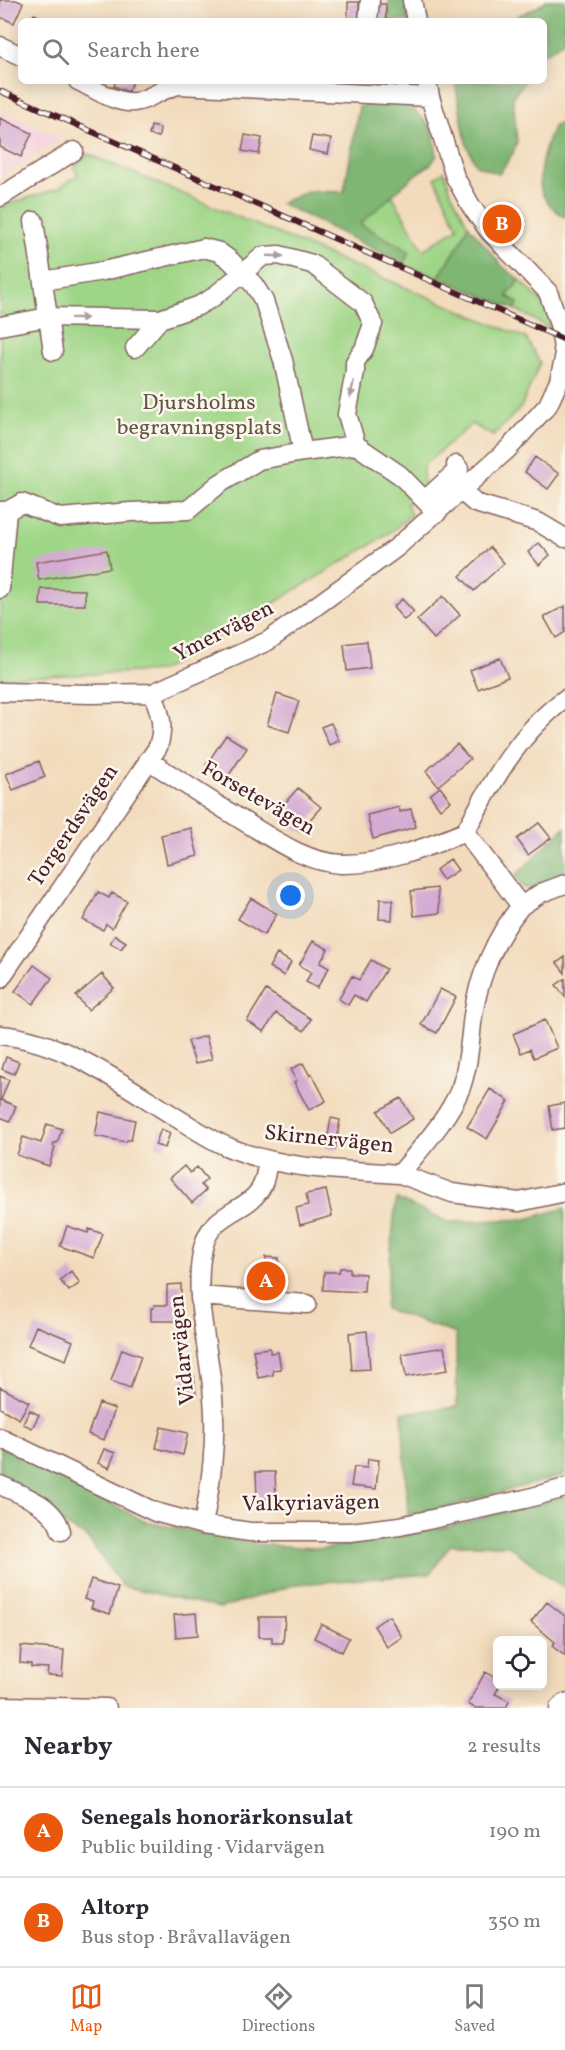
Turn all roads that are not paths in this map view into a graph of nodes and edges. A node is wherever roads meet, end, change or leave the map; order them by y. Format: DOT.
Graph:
graph roads {
  1 [pos="370,0"];
  2 [pos="412,0"];
  3 [pos="368,18"];
  4 [pos="415,18"];
  5 [pos="0,46"];
  6 [pos="18,55"];
  7 [pos="84,84"];
  8 [pos="365,87"];
  9 [pos="428,89"];
  10 [pos="74,151"];
  11 [pos="0,197"];
  12 [pos="34,221"];
  13 [pos="243,272"];
  14 [pos="43,281"];
  15 [pos="548,292"];
  16 [pos="565,301"];
  17 [pos="48,317"];
  18 [pos="160,320"];
  19 [pos="0,326"];
  20 [pos="135,348"];
  21 [pos="53,351"];
  22 [pos="564,359"];
  23 [pos="356,445"];
  24 [pos="303,452"];
  25 [pos="456,465"];
  26 [pos="461,491"];
  27 [pos="431,506"];
  28 [pos="3,511"];
  29 [pos="565,538"];
  30 [pos="0,589"];
  31 [pos="0,692"];
  32 [pos="153,693"];
  33 [pos="565,699"];
  34 [pos="148,760"];
  35 [pos="465,832"];
  36 [pos="565,884"];
  37 [pos="521,906"];
  38 [pos="0,979"];
  39 [pos="0,1035"];
  40 [pos="268,1161"];
  41 [pos="400,1174"];
  42 [pos="565,1192"];
  43 [pos="200,1296"];
  44 [pos="307,1304"];
  45 [pos="0,1438"];
  46 [pos="0,1485"];
  47 [pos="565,1488"];
  48 [pos="203,1525"];
  49 [pos="61,1531"];
  50 [pos="565,1703"];
  51 [pos="0,1706"];
  52 [pos="107,1708"];
  53 [pos="559,1708"];
  1 -- 3 [label="street"];
  2 -- 4 [label="street"];
  5 -- 6 [label="street"];
  7 -- 8 [label="street"];
  8 -- 9 [label="street"];
  9 -- 15 [label="street"];
  10 -- 11 [label="street"];
  12 -- 14 [label="street"];
  13 -- 14 [label="street"];
  13 -- 18 [label="street"];
  13 -- 23 [label="street, one-way"];
  13 -- 24 [label="street"];
  14 -- 17 [label="street"];
  15 -- 16 [label="street"];
  15 -- 22 [label="street"];
  17 -- 18 [label="street, one-way"];
  17 -- 19 [label="street"];
  17 -- 21 [label="street"];
  18 -- 20 [label="street"];
  22 -- 26 [label="street, Ymervägen"];
  23 -- 24 [label="street"];
  23 -- 27 [label="street"];
  24 -- 28 [label="street"];
  25 -- 27 [label="street"];
  26 -- 27 [label="street, Ymervägen"];
  26 -- 29 [label="street"];
  27 -- 32 [label="street, Ymervägen"];
  28 -- 30 [label="street"];
  31 -- 32 [label="street, Ymervägen"];
  32 -- 34 [label="street, Torgerdsvägen"];
  33 -- 35 [label="street"];
  34 -- 35 [label="street, Forsetevägen"];
  34 -- 38 [label="street, Torgerdsvägen"];
  35 -- 37 [label="street"];
  36 -- 37 [label="street"];
  37 -- 41 [label="street, Skirnervägen"];
  39 -- 40 [label="street, Skirnervägen"];
  40 -- 41 [label="street, Skirnervägen"];
  40 -- 43 [label="street, Vidarvägen"];
  41 -- 42 [label="street"];
  43 -- 44 [label="street"];
  43 -- 48 [label="street, Vidarvägen"];
  45 -- 48 [label="street, Valkyriavägen"];
  46 -- 49 [label="street"];
  47 -- 48 [label="street, Valkyriavägen"];
  50 -- 53 [label="street"];
  51 -- 52 [label="street"];
}
